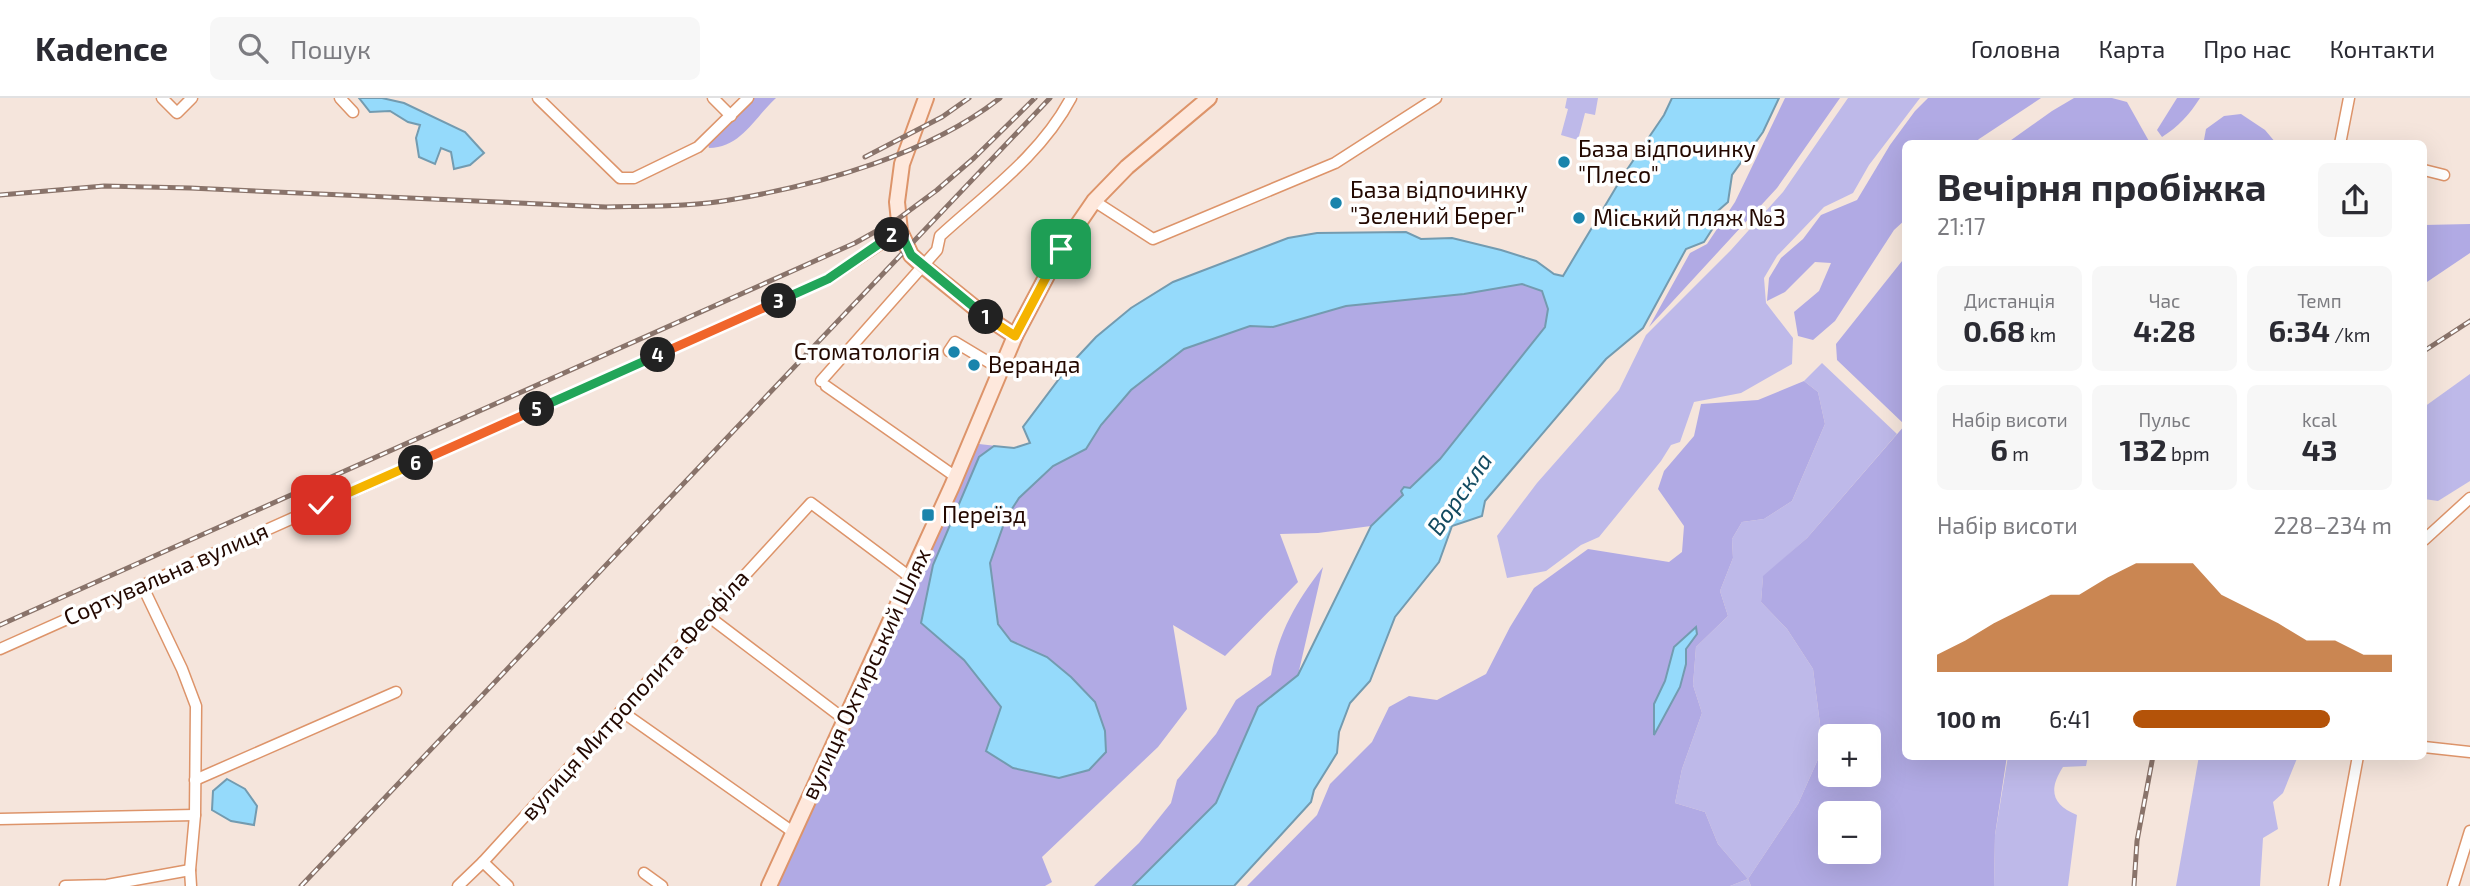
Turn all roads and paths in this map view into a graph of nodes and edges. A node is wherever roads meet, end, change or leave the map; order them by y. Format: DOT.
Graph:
graph roads {
  1 [pos="162,98"];
  2 [pos="192,98"];
  3 [pos="340,98"];
  4 [pos="538,98"];
  5 [pos="713,98"];
  6 [pos="748,98"];
  7 [pos="1072,98"];
  8 [pos="1209,98"];
  9 [pos="1436,98"];
  10 [pos="2350,98"];
  11 [pos="920,102"];
  12 [pos="353,112"];
  13 [pos="731,116"];
  14 [pos="2341,140"];
  15 [pos="2427,171"];
  16 [pos="2444,175"];
  17 [pos="1094,201"];
  18 [pos="900,231"];
  19 [pos="923,265"];
  20 [pos="1015,336"];
  21 [pos="948,351"];
  22 [pos="1000,369"];
  23 [pos="956,477"];
  24 [pos="2470,498"];
  25 [pos="2427,537"];
  26 [pos="910,577"];
  27 [pos="142,585"];
  28 [pos="708,616"];
  29 [pos="0,649"];
  30 [pos="396,692"];
  31 [pos="621,711"];
  32 [pos="844,719"];
  33 [pos="2427,747"];
  34 [pos="2470,752"];
  35 [pos="2356,760"];
  36 [pos="195,780"];
  37 [pos="195,815"];
  38 [pos="0,819"];
  39 [pos="2470,831"];
  40 [pos="793,832"];
  41 [pos="483,862"];
  42 [pos="190,870"];
  43 [pos="644,873"];
  44 [pos="65,886"];
  45 [pos="191,886"];
  46 [pos="458,886"];
  47 [pos="508,886"];
  48 [pos="662,886"];
  49 [pos="769,886"];
  50 [pos="2334,886"];
  51 [pos="2453,886"];
  1 -- 2 [label="street"];
  3 -- 12 [label="street"];
  4 -- 13 [label="street"];
  5 -- 13 [label="street"];
  6 -- 13 [label="street"];
  7 -- 19 [label="street"];
  8 -- 17 [label="main road, вулиця Охтирський Шлях"];
  9 -- 17 [label="street"];
  10 -- 14 [label="street"];
  11 -- 18 [label="main road"];
  15 -- 16 [label="street"];
  17 -- 20 [label="main road, вулиця Охтирський Шлях"];
  18 -- 19 [label="main road"];
  18 -- 27 [label="street, Сортувальна вулиця"];
  19 -- 20 [label="main road"];
  19 -- 23 [label="street"];
  20 -- 22 [label="main road, вулиця Охтирський Шлях"];
  21 -- 22 [label="street"];
  22 -- 23 [label="main road, вулиця Охтирський Шлях"];
  23 -- 26 [label="main road, вулиця Охтирський Шлях"];
  24 -- 25 [label="street"];
  26 -- 28 [label="street, вулиця Митрополита Феофіла"];
  26 -- 32 [label="main road, вулиця Охтирський Шлях"];
  27 -- 29 [label="street, Сортувальна вулиця"];
  27 -- 36 [label="street"];
  28 -- 31 [label="street, вулиця Митрополита Феофіла"];
  28 -- 32 [label="street"];
  30 -- 36 [label="street"];
  31 -- 40 [label="street"];
  31 -- 41 [label="street, вулиця Митрополита Феофіла"];
  32 -- 40 [label="main road, вулиця Охтирський Шлях"];
  33 -- 34 [label="street"];
  35 -- 50 [label="street"];
  36 -- 37 [label="street"];
  37 -- 38 [label="street"];
  37 -- 42 [label="street"];
  39 -- 51 [label="street"];
  40 -- 49 [label="main road, вулиця Охтирський Шлях"];
  41 -- 46 [label="street, вулиця Митрополита Феофіла"];
  41 -- 47 [label="street"];
  42 -- 44 [label="street"];
  42 -- 45 [label="street"];
  43 -- 48 [label="street"];
}
